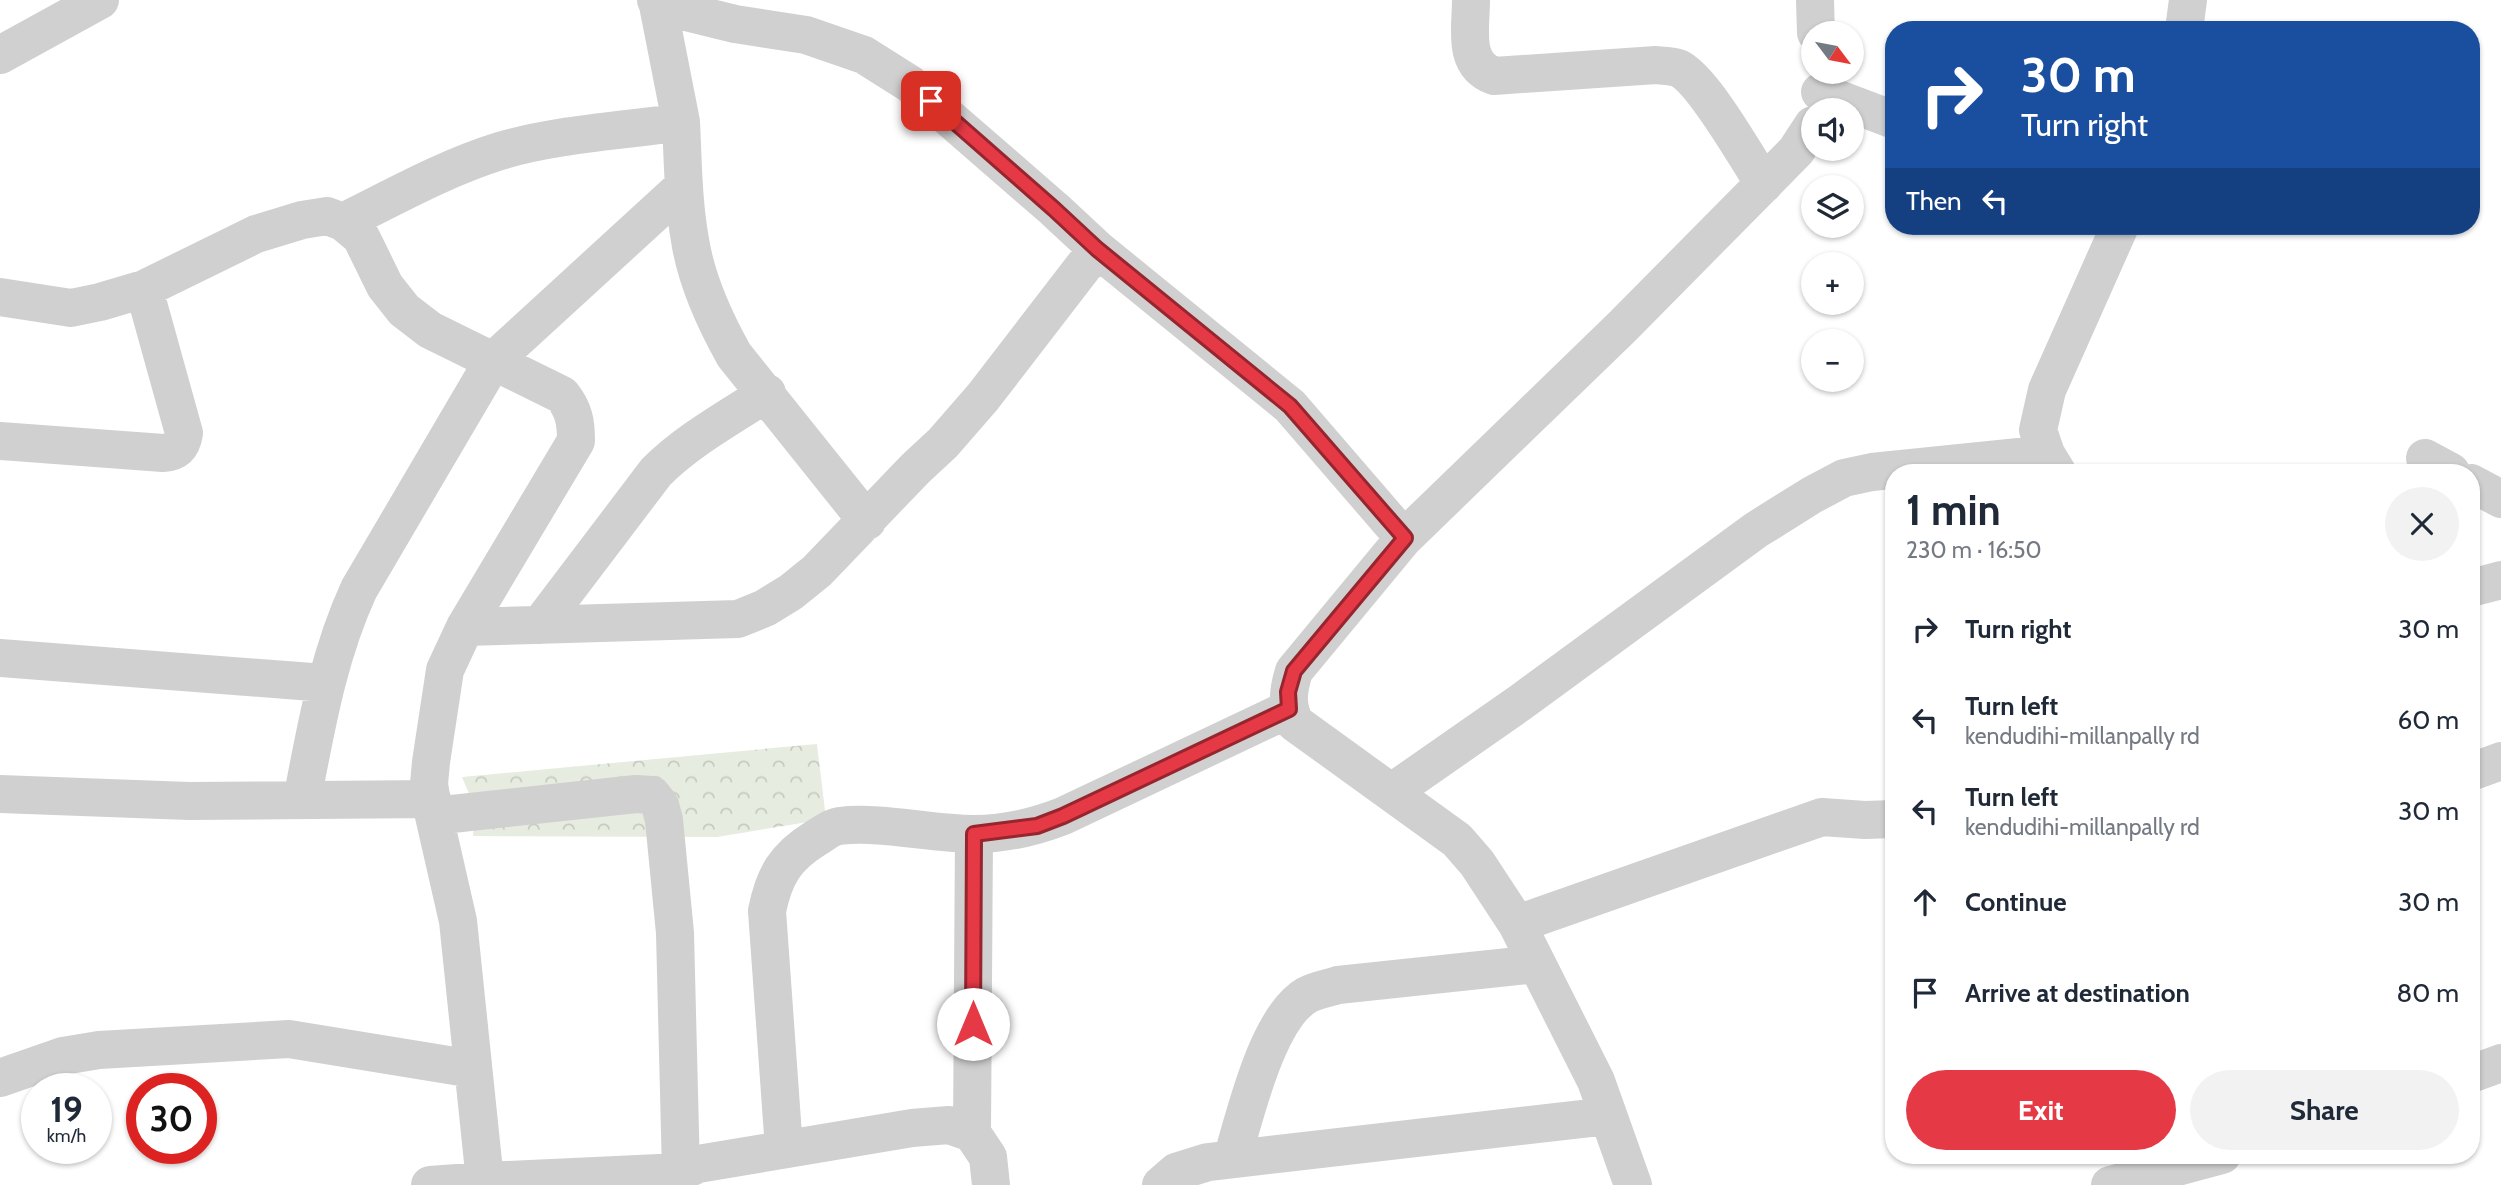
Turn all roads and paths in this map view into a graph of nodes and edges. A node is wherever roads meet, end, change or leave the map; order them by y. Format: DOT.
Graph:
graph roads {
  1 [pos="100,0"];
  2 [pos="1471,0"];
  3 [pos="1815,0"];
  4 [pos="2188,0"];
  5 [pos="657,3"];
  6 [pos="1816,21"];
  7 [pos="2185,21"];
  8 [pos="0,55"];
  9 [pos="1864,112"];
  10 [pos="1885,118"];
  11 [pos="681,122"];
  12 [pos="1801,139"];
  13 [pos="1764,184"];
  14 [pos="684,186"];
  15 [pos="343,222"];
  16 [pos="2116,235"];
  17 [pos="1097,249"];
  18 [pos="144,289"];
  19 [pos="0,297"];
  20 [pos="493,362"];
  21 [pos="767,393"];
  22 [pos="0,441"];
  23 [pos="2052,463"];
  24 [pos="2032,464"];
  25 [pos="1885,471"];
  26 [pos="2480,488"];
  27 [pos="2501,499"];
  28 [pos="867,521"];
  29 [pos="1405,538"];
  30 [pos="2501,580"];
  31 [pos="2480,586"];
  32 [pos="540,625"];
  33 [pos="465,627"];
  34 [pos="0,658"];
  35 [pos="325,683"];
  36 [pos="1289,709"];
  37 [pos="2501,761"];
  38 [pos="2480,769"];
  39 [pos="1392,792"];
  40 [pos="0,794"];
  41 [pos="302,800"];
  42 [pos="433,807"];
  43 [pos="1885,819"];
  44 [pos="974,834"];
  45 [pos="1517,924"];
  46 [pos="1537,964"];
  47 [pos="2501,1063"];
  48 [pos="473,1069"];
  49 [pos="2480,1071"];
  50 [pos="0,1078"];
  51 [pos="1608,1116"];
  52 [pos="972,1133"];
  53 [pos="784,1149"];
  54 [pos="1232,1160"];
  55 [pos="2188,1164"];
  56 [pos="676,1179"];
  57 [pos="485,1183"];
  58 [pos="430,1185"];
  59 [pos="991,1185"];
  60 [pos="1161,1185"];
  61 [pos="1633,1185"];
  62 [pos="2110,1185"];
  1 -- 8 [label="street"];
  2 -- 13 [label="street"];
  3 -- 6 [label="street"];
  4 -- 7 [label="street"];
  5 -- 11 [label="street"];
  5 -- 17 [label="street"];
  9 -- 10 [label="street"];
  11 -- 14 [label="street"];
  11 -- 15 [label="street"];
  12 -- 13 [label="street"];
  13 -- 29 [label="street"];
  14 -- 20 [label="street"];
  14 -- 21 [label="street"];
  15 -- 18 [label="street"];
  15 -- 20 [label="street"];
  16 -- 23 [label="street"];
  17 -- 28 [label="street"];
  17 -- 29 [label="street"];
  18 -- 19 [label="street"];
  18 -- 22 [label="street"];
  20 -- 33 [label="street"];
  20 -- 35 [label="street"];
  21 -- 28 [label="street"];
  21 -- 32 [label="street"];
  23 -- 24 [label="street"];
  25 -- 39 [label="street"];
  26 -- 27 [label="street"];
  28 -- 32 [label="street"];
  29 -- 36 [label="street"];
  30 -- 31 [label="street"];
  32 -- 33 [label="street"];
  33 -- 42 [label="street"];
  34 -- 35 [label="street"];
  35 -- 41 [label="street"];
  36 -- 39 [label="street"];
  36 -- 44 [label="street"];
  37 -- 38 [label="street"];
  39 -- 45 [label="street"];
  40 -- 41 [label="street"];
  41 -- 42 [label="street"];
  42 -- 48 [label="street"];
  42 -- 56 [label="street"];
  43 -- 45 [label="street"];
  44 -- 52 [label="street"];
  44 -- 53 [label="street"];
  45 -- 46 [label="street"];
  46 -- 51 [label="street"];
  46 -- 54 [label="street"];
  47 -- 49 [label="street"];
  48 -- 50 [label="street"];
  48 -- 57 [label="street"];
  51 -- 54 [label="street"];
  51 -- 61 [label="street"];
  52 -- 53 [label="street"];
  52 -- 59 [label="street"];
  53 -- 56 [label="street"];
  54 -- 60 [label="street"];
  55 -- 62 [label="street"];
  56 -- 57 [label="street"];
  57 -- 58 [label="street"];
}
